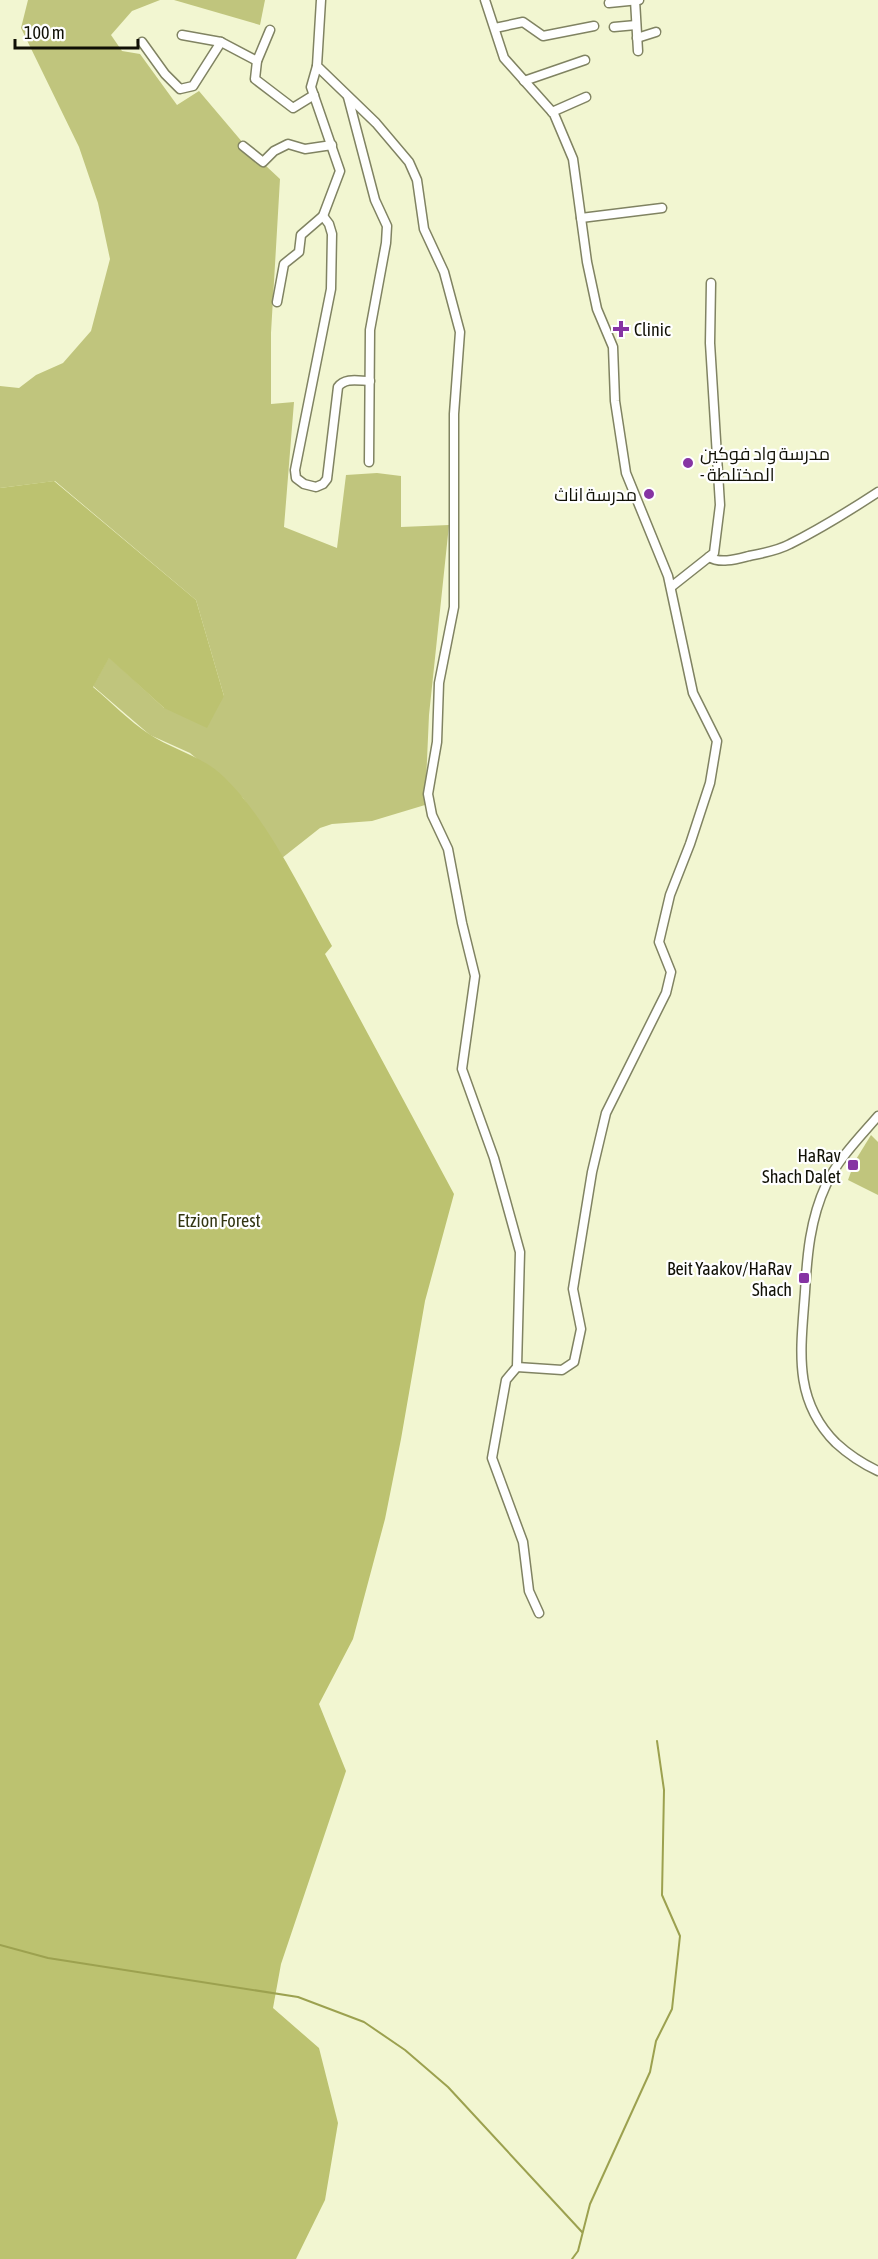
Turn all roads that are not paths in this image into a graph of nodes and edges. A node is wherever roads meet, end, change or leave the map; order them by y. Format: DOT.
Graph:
graph roads {
  1 [pos="321,0"];
  2 [pos="485,0"];
  3 [pos="636,0"];
  4 [pos="609,3"];
  5 [pos="636,25"];
  6 [pos="594,26"];
  7 [pos="614,27"];
  8 [pos="495,28"];
  9 [pos="270,30"];
  10 [pos="656,32"];
  11 [pos="182,35"];
  12 [pos="637,38"];
  13 [pos="142,42"];
  14 [pos="221,42"];
  15 [pos="638,51"];
  16 [pos="585,60"];
  17 [pos="257,61"];
  18 [pos="317,66"];
  19 [pos="524,81"];
  20 [pos="314,95"];
  21 [pos="348,97"];
  22 [pos="586,97"];
  23 [pos="552,112"];
  24 [pos="332,145"];
  25 [pos="243,146"];
  26 [pos="662,208"];
  27 [pos="323,216"];
  28 [pos="581,218"];
  29 [pos="711,283"];
  30 [pos="277,302"];
  31 [pos="370,381"];
  32 [pos="369,462"];
  33 [pos="878,492"];
  34 [pos="709,557"];
  35 [pos="671,587"];
  36 [pos="878,1116"];
  37 [pos="517,1368"];
  38 [pos="878,1471"];
  39 [pos="539,1613"];
  1 -- 18 [label="street"];
  2 -- 8 [label="street"];
  3 -- 4 [label="street"];
  3 -- 5 [label="street"];
  5 -- 7 [label="street"];
  5 -- 12 [label="street"];
  6 -- 8 [label="street"];
  8 -- 19 [label="street"];
  9 -- 17 [label="street"];
  10 -- 12 [label="street"];
  11 -- 14 [label="street"];
  12 -- 15 [label="street"];
  13 -- 14 [label="street"];
  14 -- 17 [label="street"];
  16 -- 19 [label="street"];
  17 -- 20 [label="street"];
  18 -- 20 [label="street"];
  18 -- 21 [label="street"];
  19 -- 23 [label="street"];
  20 -- 24 [label="street"];
  21 -- 31 [label="street"];
  21 -- 37 [label="street"];
  22 -- 23 [label="street"];
  23 -- 28 [label="street"];
  24 -- 25 [label="street"];
  24 -- 27 [label="street"];
  26 -- 28 [label="street"];
  27 -- 30 [label="street"];
  27 -- 31 [label="street"];
  28 -- 35 [label="street"];
  29 -- 34 [label="street"];
  31 -- 32 [label="street"];
  33 -- 34 [label="street"];
  34 -- 35 [label="street"];
  35 -- 37 [label="street"];
  36 -- 38 [label="street"];
  37 -- 39 [label="street"];
}
